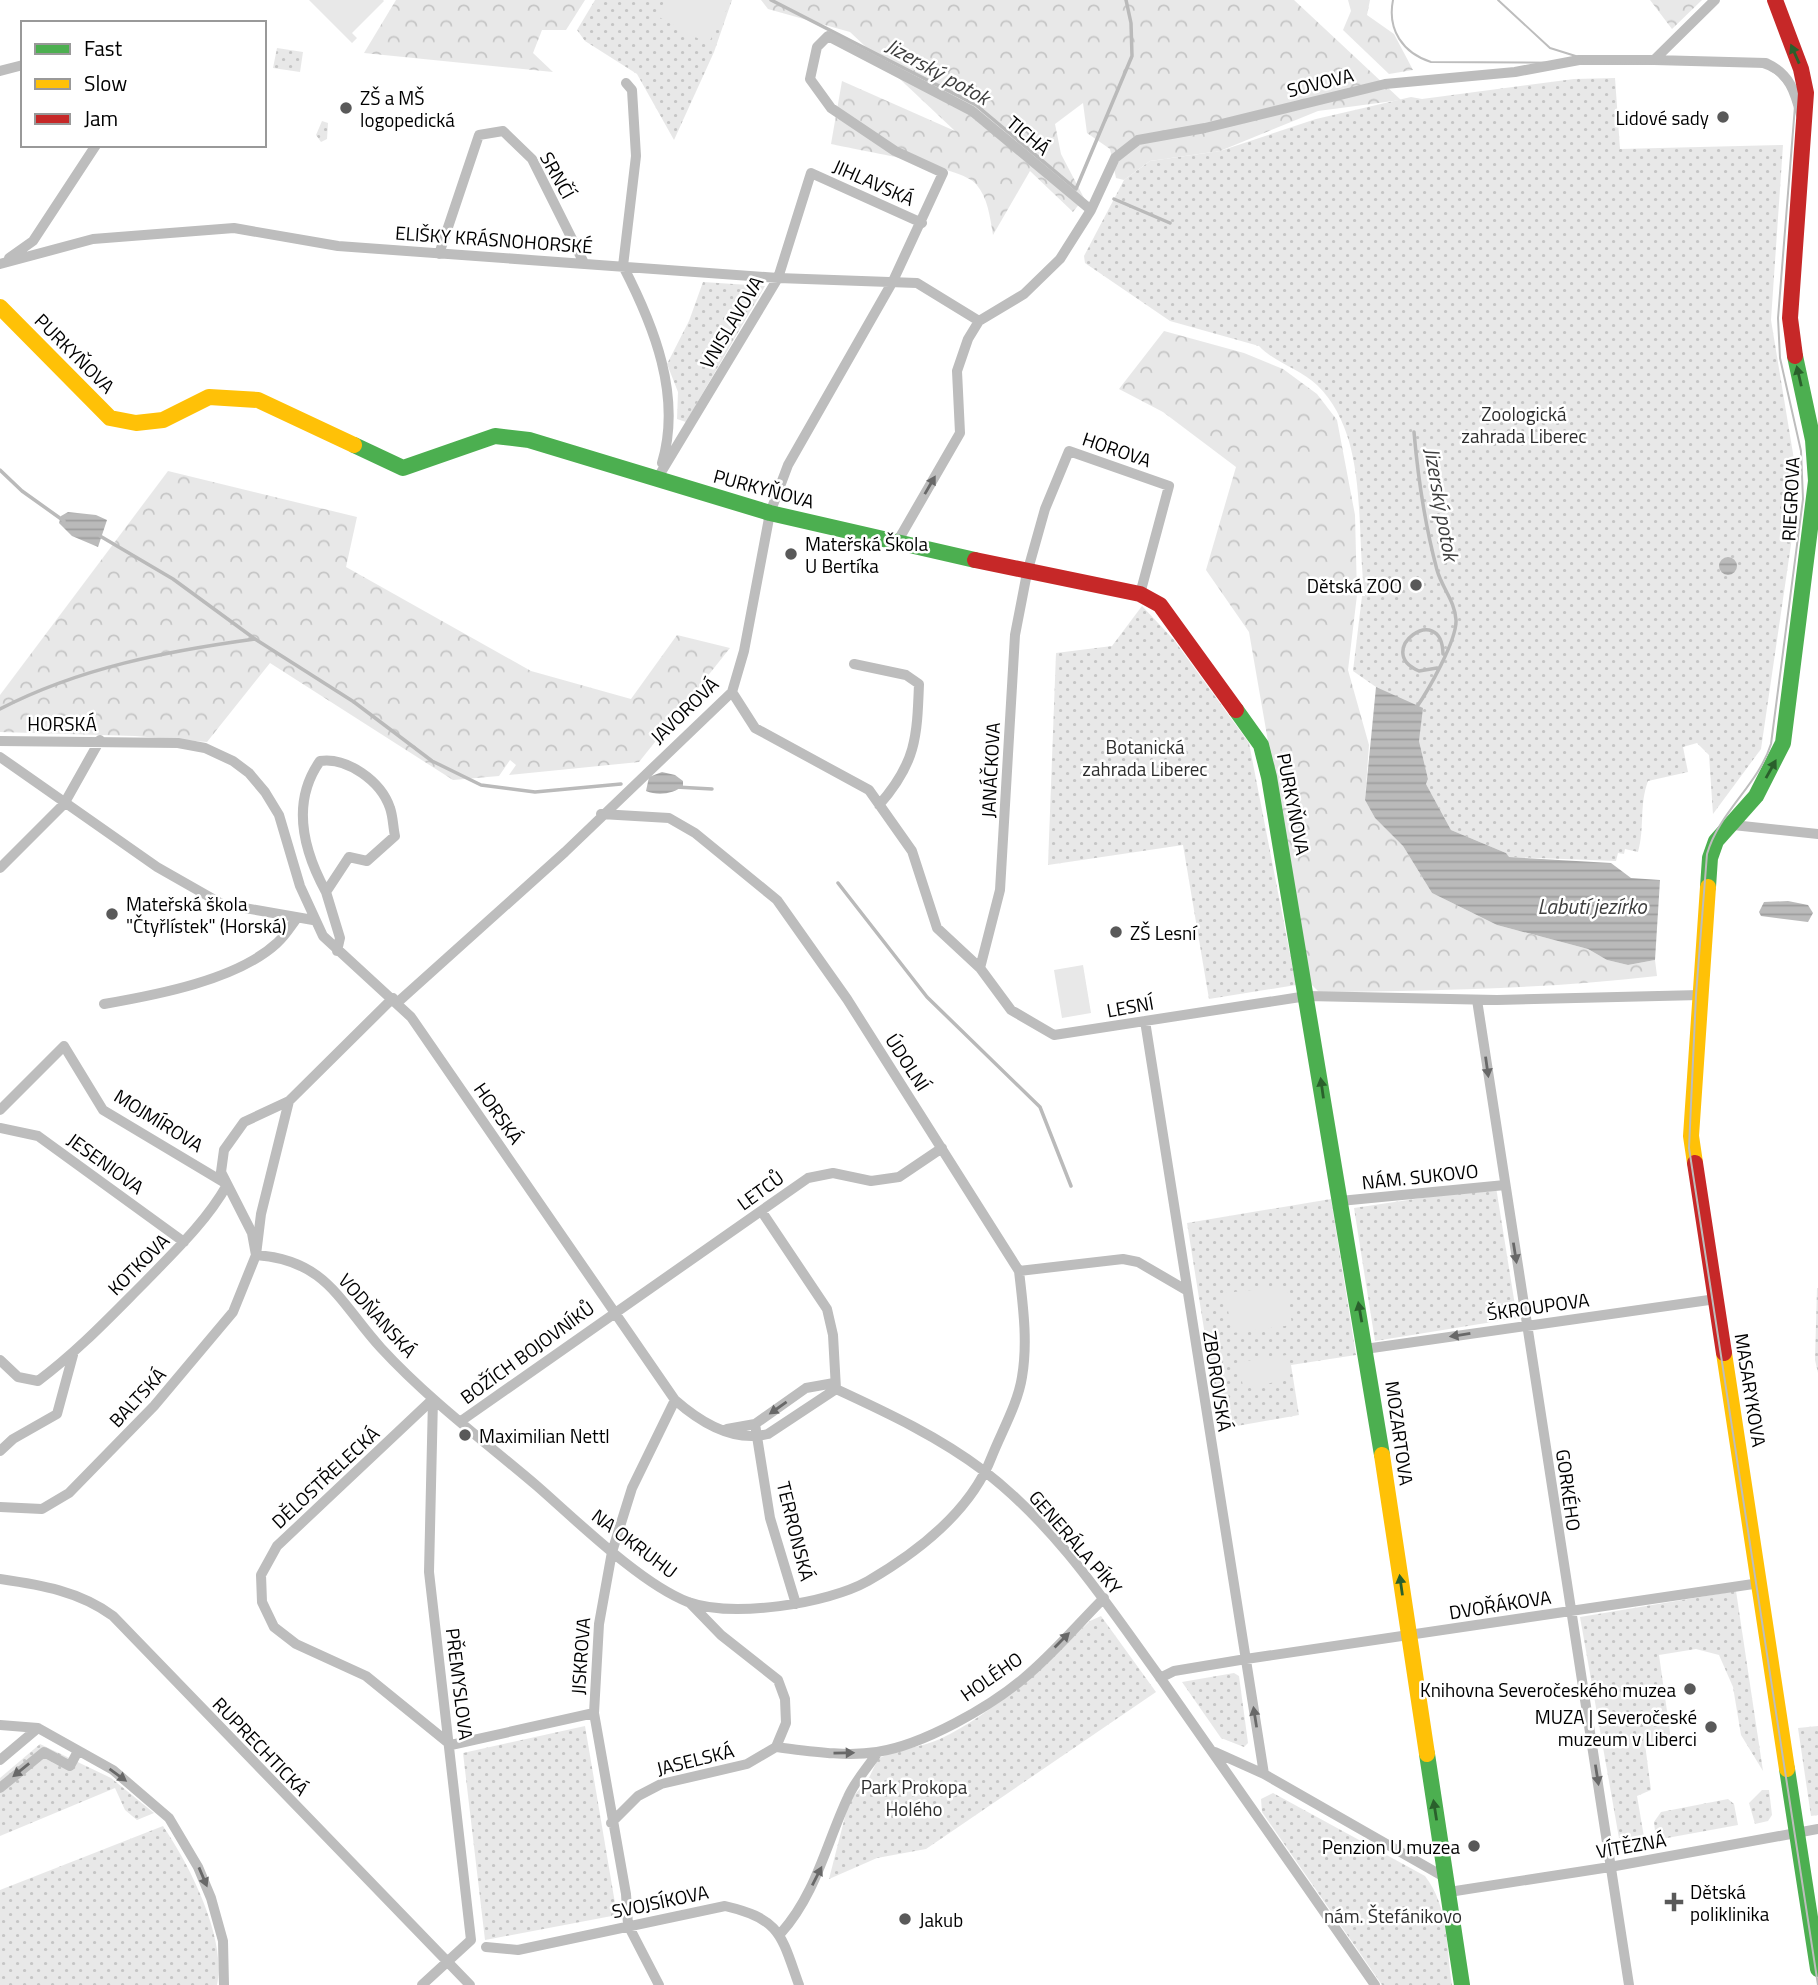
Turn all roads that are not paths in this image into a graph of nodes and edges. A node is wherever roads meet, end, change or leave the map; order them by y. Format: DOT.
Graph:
graph roads {
  1 [pos="1715,0"];
  2 [pos="1775,0"];
  3 [pos="828,36"];
  4 [pos="1655,59"];
  5 [pos="21,66"];
  6 [pos="0,71"];
  7 [pos="626,83"];
  8 [pos="1804,128"];
  9 [pos="95,147"];
  10 [pos="811,173"];
  11 [pos="1091,210"];
  12 [pos="922,223"];
  13 [pos="439,254"];
  14 [pos="584,263"];
  15 [pos="1,264"];
  16 [pos="623,266"];
  17 [pos="778,278"];
  18 [pos="893,281"];
  19 [pos="0,307"];
  20 [pos="979,321"];
  21 [pos="657,479"];
  22 [pos="770,513"];
  23 [pos="896,544"];
  24 [pos="1027,573"];
  25 [pos="1140,594"];
  26 [pos="855,664"];
  27 [pos="732,692"];
  28 [pos="100,740"];
  29 [pos="0,741"];
  30 [pos="0,757"];
  31 [pos="64,804"];
  32 [pos="879,805"];
  33 [pos="601,814"];
  34 [pos="1733,825"];
  35 [pos="1818,834"];
  36 [pos="0,868"];
  37 [pos="326,892"];
  38 [pos="298,918"];
  39 [pos="313,920"];
  40 [pos="337,951"];
  41 [pos="980,968"];
  42 [pos="1700,995"];
  43 [pos="1307,996"];
  44 [pos="396,1000"];
  45 [pos="1477,1000"];
  46 [pos="104,1004"];
  47 [pos="1144,1021"];
  48 [pos="289,1101"];
  49 [pos="0,1110"];
  50 [pos="0,1128"];
  51 [pos="942,1148"];
  52 [pos="227,1185"];
  53 [pos="1504,1185"];
  54 [pos="1339,1201"];
  55 [pos="762,1212"];
  56 [pos="184,1242"];
  57 [pos="257,1255"];
  58 [pos="1019,1271"];
  59 [pos="1186,1290"];
  60 [pos="1716,1299"];
  61 [pos="614,1311"];
  62 [pos="1527,1326"];
  63 [pos="1366,1349"];
  64 [pos="73,1355"];
  65 [pos="0,1360"];
  66 [pos="835,1386"];
  67 [pos="433,1399"];
  68 [pos="675,1400"];
  69 [pos="461,1421"];
  70 [pos="755,1424"];
  71 [pos="722,1430"];
  72 [pos="758,1436"];
  73 [pos="0,1451"];
  74 [pos="986,1472"];
  75 [pos="0,1507"];
  76 [pos="612,1552"];
  77 [pos="0,1579"];
  78 [pos="1759,1583"];
  79 [pos="1104,1598"];
  80 [pos="689,1602"];
  81 [pos="796,1604"];
  82 [pos="1569,1612"];
  83 [pos="1409,1636"];
  84 [pos="1246,1659"];
  85 [pos="1160,1678"];
  86 [pos="594,1713"];
  87 [pos="0,1725"];
  88 [pos="38,1728"];
  89 [pos="451,1745"];
  90 [pos="776,1747"];
  91 [pos="78,1751"];
  92 [pos="1213,1751"];
  93 [pos="878,1752"];
  94 [pos="0,1760"];
  95 [pos="1264,1774"];
  96 [pos="0,1787"];
  97 [pos="611,1823"];
  98 [pos="1818,1829"];
  99 [pos="1797,1832"];
  100 [pos="1610,1867"];
  101 [pos="1447,1885"];
  102 [pos="628,1925"];
  103 [pos="781,1933"];
  104 [pos="486,1947"];
  105 [pos="448,1962"];
  106 [pos="1818,1969"];
  107 [pos="224,1985"];
  108 [pos="422,1985"];
  109 [pos="470,1985"];
  110 [pos="659,1985"];
  111 [pos="799,1985"];
  112 [pos="1374,1985"];
  113 [pos="1462,1985"];
  114 [pos="1629,1985"];
  1 -- 4 [label="street"];
  8 -- 2 [label="street, RIEGROVA, one-way"];
  3 -- 11 [label="street, TICHÁ"];
  3 -- 12 [label="street, JAVOROVÁ"];
  4 -- 8 [label="street"];
  4 -- 11 [label="street, SOVOVA"];
  5 -- 6 [label="street"];
  7 -- 16 [label="street"];
  34 -- 8 [label="street, RIEGROVA, one-way"];
  9 -- 15 [label="street"];
  10 -- 12 [label="street, JIHLAVSKÁ"];
  10 -- 17 [label="street, VNISLAVOVA"];
  11 -- 20 [label="street, SOVOVA"];
  12 -- 18 [label="street, JAVOROVÁ"];
  13 -- 14 [label="street, ELIŠKY KRÁSNOHORSKÉ"];
  13 -- 14 [label="street, SRNČÍ"];
  13 -- 15 [label="street, ELIŠKY KRÁSNOHORSKÉ"];
  14 -- 16 [label="street, ELIŠKY KRÁSNOHORSKÉ"];
  16 -- 17 [label="street, ELIŠKY KRÁSNOHORSKÉ"];
  16 -- 21 [label="street"];
  17 -- 18 [label="street, ELIŠKY KRÁSNOHORSKÉ"];
  17 -- 21 [label="street, VNISLAVOVA"];
  18 -- 20 [label="street, ELIŠKY KRÁSNOHORSKÉ"];
  18 -- 22 [label="street, JAVOROVÁ"];
  19 -- 21 [label="street, PURKYŇOVA"];
  23 -- 20 [label="street, one-way"];
  21 -- 22 [label="street, PURKYŇOVA"];
  22 -- 23 [label="street, PURKYŇOVA"];
  22 -- 27 [label="street, JAVOROVÁ"];
  23 -- 24 [label="street, PURKYŇOVA"];
  24 -- 25 [label="street, PURKYŇOVA"];
  24 -- 25 [label="street, HOROVA"];
  24 -- 41 [label="street, JANÁČKOVA"];
  25 -- 43 [label="street, PURKYŇOVA"];
  26 -- 32 [label="street"];
  27 -- 32 [label="street, LESNÍ"];
  27 -- 33 [label="street, JAVOROVÁ"];
  28 -- 29 [label="street, HORSKÁ"];
  28 -- 31 [label="street"];
  28 -- 39 [label="street, HORSKÁ"];
  30 -- 31 [label="street"];
  31 -- 36 [label="street"];
  31 -- 38 [label="street"];
  32 -- 41 [label="street, LESNÍ"];
  33 -- 44 [label="street, JAVOROVÁ"];
  33 -- 51 [label="street, ÚDOLNÍ"];
  34 -- 35 [label="street"];
  34 -- 42 [label="street, MASARYKOVA"];
  37 -- 37 [label="street"];
  37 -- 40 [label="street"];
  38 -- 39 [label="street"];
  38 -- 46 [label="street"];
  39 -- 40 [label="street, HORSKÁ"];
  40 -- 44 [label="street, HORSKÁ"];
  41 -- 47 [label="street, LESNÍ"];
  42 -- 45 [label="street, LESNÍ"];
  42 -- 60 [label="street, MASARYKOVA"];
  43 -- 45 [label="street, LESNÍ"];
  43 -- 47 [label="street, LESNÍ"];
  54 -- 43 [label="street, MOZARTOVA, one-way"];
  44 -- 48 [label="street"];
  44 -- 61 [label="street, HORSKÁ"];
  45 -- 53 [label="street, GORKÉHO, one-way"];
  47 -- 59 [label="street, ZBOROVSKÁ"];
  48 -- 52 [label="street"];
  48 -- 57 [label="street, BALTSKÁ"];
  49 -- 52 [label="street, MOJMÍROVA"];
  50 -- 56 [label="street, JESENIOVA"];
  51 -- 55 [label="street, LETCŮ"];
  51 -- 58 [label="street, ÚDOLNÍ"];
  52 -- 56 [label="street, KOTKOVA"];
  52 -- 57 [label="street"];
  53 -- 54 [label="street, NÁM. SUKOVO"];
  53 -- 62 [label="street, GORKÉHO, one-way"];
  63 -- 54 [label="street, MOZARTOVA, one-way"];
  55 -- 61 [label="street, LETCŮ"];
  55 -- 66 [label="street"];
  56 -- 64 [label="street, KOTKOVA"];
  57 -- 67 [label="street, VODŇANSKÁ"];
  57 -- 75 [label="street, BALTSKÁ"];
  58 -- 59 [label="street"];
  58 -- 74 [label="street, NA OKRUHU"];
  59 -- 84 [label="street, ZBOROVSKÁ"];
  60 -- 62 [label="street, ŠKROUPOVA"];
  60 -- 78 [label="street, MASARYKOVA"];
  61 -- 68 [label="street, HORSKÁ"];
  61 -- 69 [label="street, BOŽÍCH BOJOVNÍKŮ"];
  62 -- 63 [label="street, ŠKROUPOVA, one-way"];
  62 -- 82 [label="street, GORKÉHO"];
  83 -- 63 [label="street, MOZARTOVA, one-way"];
  64 -- 65 [label="street"];
  64 -- 73 [label="street, KOTKOVA"];
  66 -- 70 [label="street, one-way"];
  66 -- 72 [label="street"];
  66 -- 74 [label="street, GENERÁLA PÍKY"];
  67 -- 69 [label="street, VODŇANSKÁ"];
  67 -- 89 [label="street, PŘEMYSLOVA"];
  67 -- 89 [label="street, DĚLOSTŘELECKÁ"];
  68 -- 71 [label="street, HORSKÁ"];
  68 -- 76 [label="street, JISKROVA"];
  69 -- 76 [label="street, NA OKRUHU"];
  70 -- 71 [label="street"];
  70 -- 72 [label="street, TERRONSKÁ"];
  71 -- 72 [label="street, HORSKÁ"];
  72 -- 81 [label="street, TERRONSKÁ"];
  74 -- 79 [label="street, GENERÁLA PÍKY"];
  74 -- 81 [label="street, NA OKRUHU"];
  76 -- 80 [label="street, NA OKRUHU"];
  76 -- 86 [label="street, JISKROVA"];
  77 -- 105 [label="street, RUPRECHTICKÁ"];
  78 -- 82 [label="street, DVOŘÁKOVA"];
  78 -- 99 [label="street, MASARYKOVA"];
  79 -- 85 [label="street, GENERÁLA PÍKY"];
  93 -- 79 [label="street, HOLÉHO, one-way"];
  80 -- 81 [label="street, NA OKRUHU"];
  80 -- 90 [label="street"];
  82 -- 83 [label="street, DVOŘÁKOVA"];
  82 -- 100 [label="street, GORKÉHO, one-way"];
  83 -- 84 [label="street, DVOŘÁKOVA"];
  101 -- 83 [label="street, MOZARTOVA, one-way"];
  84 -- 85 [label="street"];
  95 -- 84 [label="street, one-way"];
  85 -- 92 [label="street"];
  86 -- 89 [label="street"];
  86 -- 97 [label="street, JISKROVA"];
  87 -- 88 [label="street"];
  88 -- 91 [label="street"];
  88 -- 94 [label="street"];
  89 -- 105 [label="street, PŘEMYSLOVA"];
  90 -- 93 [label="street, HOLÉHO, one-way"];
  90 -- 97 [label="street, JASELSKÁ"];
  91 -- 96 [label="street, one-way"];
  91 -- 107 [label="street, one-way"];
  92 -- 95 [label="street"];
  92 -- 112 [label="street"];
  103 -- 93 [label="street, one-way"];
  95 -- 101 [label="street"];
  97 -- 102 [label="street, JISKROVA"];
  98 -- 99 [label="street, VÍTĚZNÁ"];
  99 -- 100 [label="street, VÍTĚZNÁ"];
  99 -- 106 [label="street, MASARYKOVA"];
  100 -- 101 [label="street, VÍTĚZNÁ"];
  100 -- 114 [label="street, GORKÉHO"];
  101 -- 113 [label="street"];
  102 -- 103 [label="street, SVOJSÍKOVA"];
  102 -- 104 [label="street, SVOJSÍKOVA"];
  102 -- 110 [label="street"];
  103 -- 111 [label="street"];
  105 -- 108 [label="street"];
  105 -- 109 [label="street, RUPRECHTICKÁ"];
}
